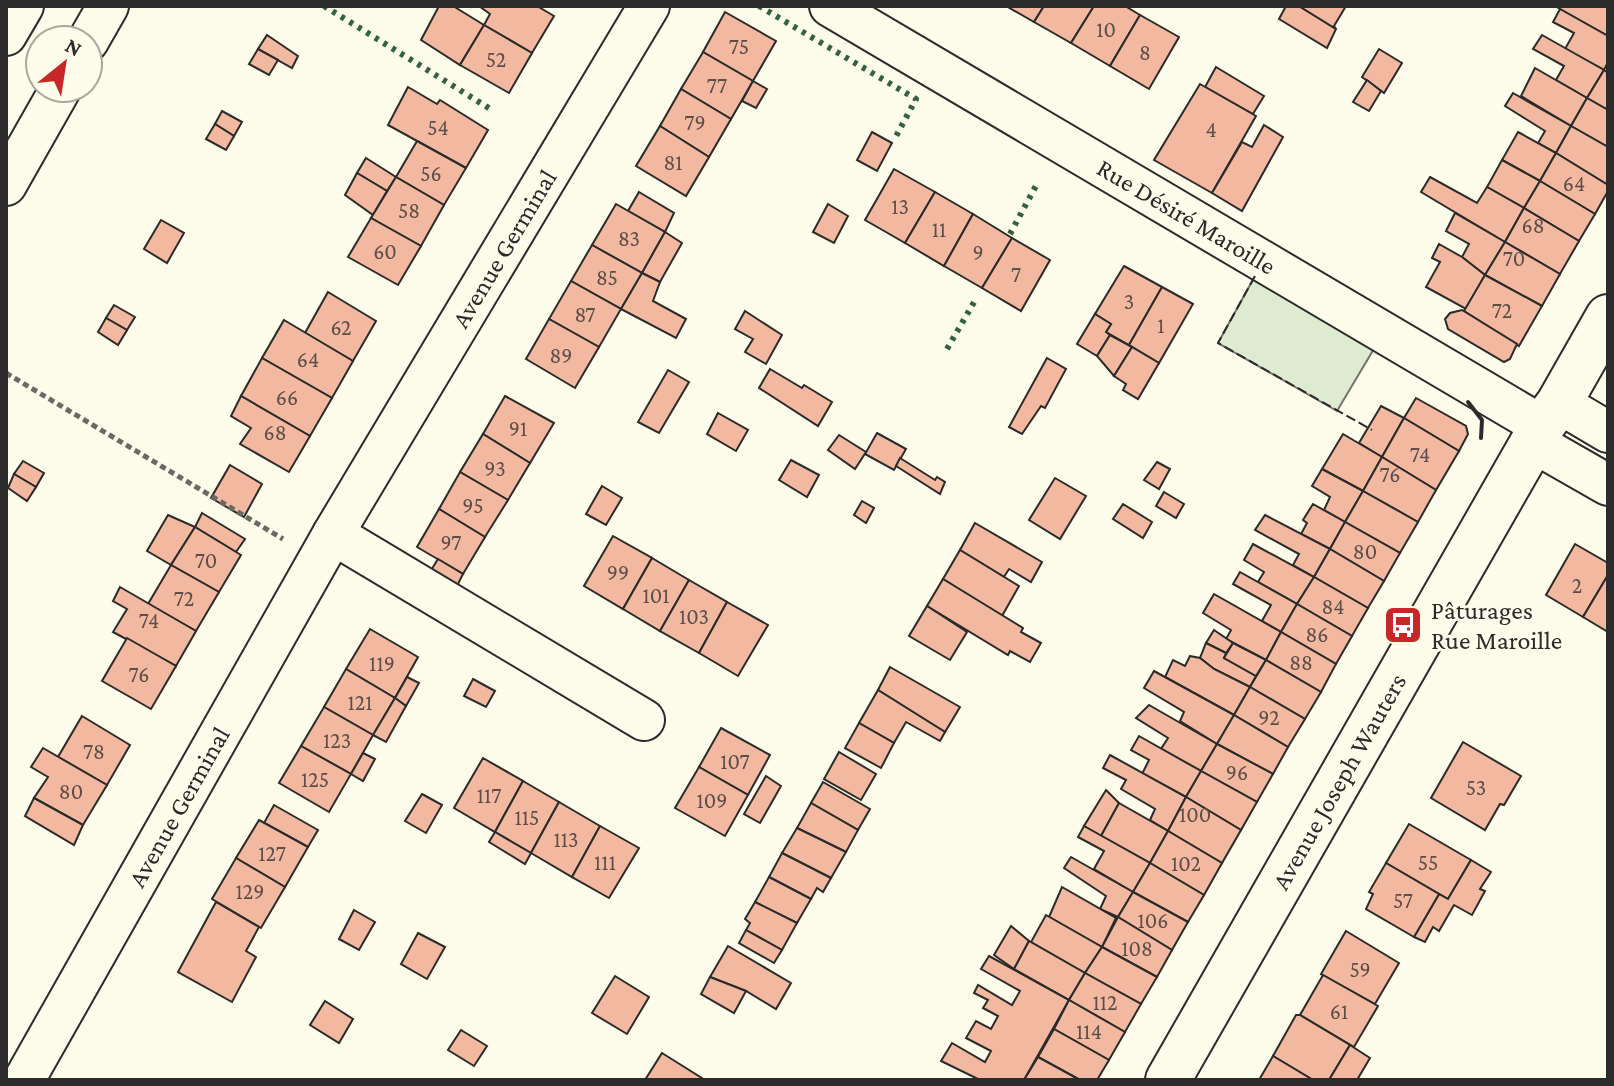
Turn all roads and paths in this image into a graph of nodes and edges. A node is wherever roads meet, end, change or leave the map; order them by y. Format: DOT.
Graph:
graph roads {
  1 [pos="23,6"];
  2 [pos="108,6"];
  3 [pos="649,6"];
  4 [pos="830,6"];
  5 [pos="98,24"];
  6 [pos="6,35"];
  7 [pos="52,104"];
  8 [pos="6,185"];
  9 [pos="1608,317"];
  10 [pos="6,373"];
  11 [pos="1545,424"];
  12 [pos="1608,432"];
  13 [pos="1608,485"];
  14 [pos="326,547"];
  15 [pos="644,720"];
  16 [pos="24,1080"];
  17 [pos="1168,1080"];
  1 -- 6 [label="street"];
  2 -- 5 [label="street"];
  3 -- 14 [label="street, Avenue Germinal"];
  4 -- 11 [label="street, Rue Désiré Maroille"];
  7 -- 8 [label="street"];
  9 -- 11 [label="street, Avenue Joseph Wauters"];
  10 -- 14 [label="path"];
  11 -- 12 [label="street"];
  11 -- 13 [label="street"];
  11 -- 17 [label="street, Avenue Joseph Wauters"];
  14 -- 15 [label="street"];
  14 -- 16 [label="street, Avenue Germinal"];
}
